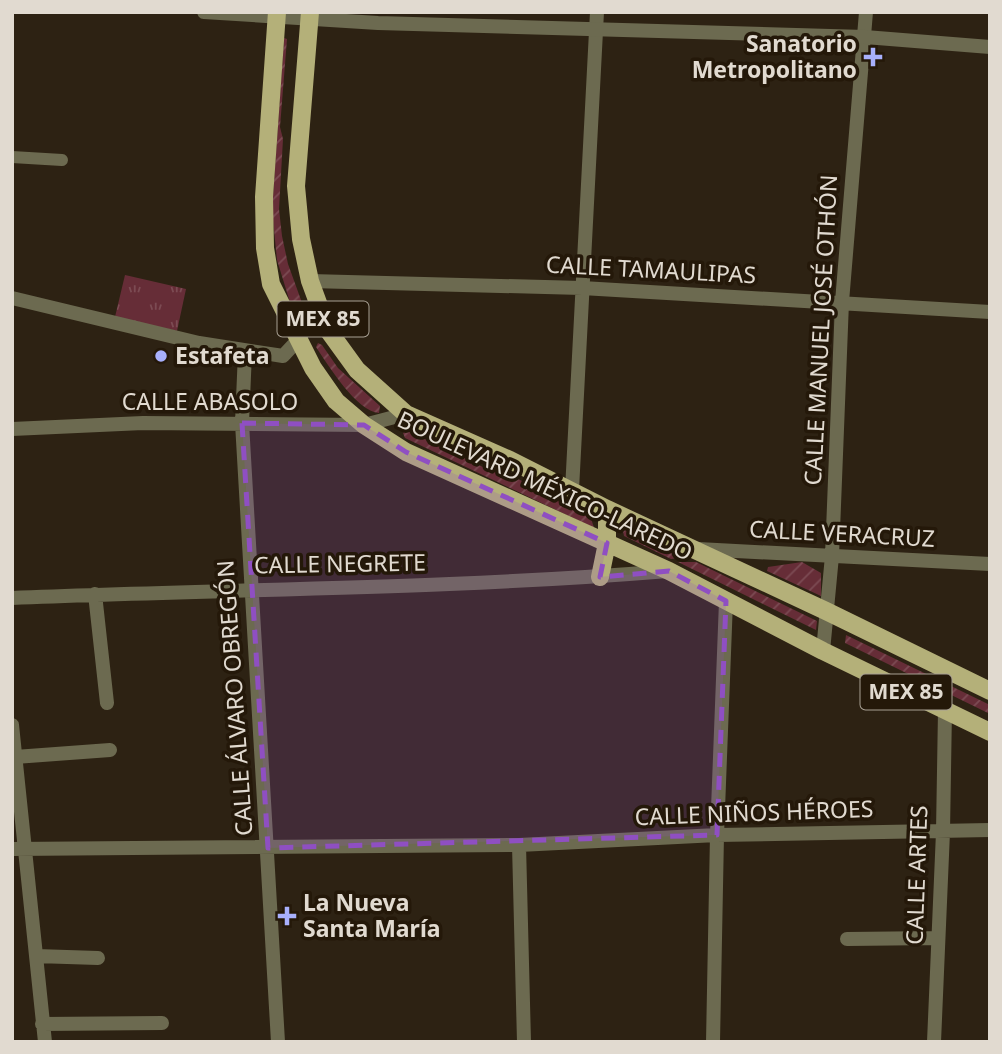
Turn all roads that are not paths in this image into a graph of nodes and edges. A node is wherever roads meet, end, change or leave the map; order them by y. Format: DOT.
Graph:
graph roads {
  1 [pos="204,12"];
  2 [pos="597,12"];
  3 [pos="866,12"];
  4 [pos="276,15"];
  5 [pos="309,15"];
  6 [pos="597,28"];
  7 [pos="864,37"];
  8 [pos="990,47"];
  9 [pos="12,158"];
  10 [pos="62,160"];
  11 [pos="310,281"];
  12 [pos="582,288"];
  13 [pos="12,298"];
  14 [pos="842,302"];
  15 [pos="318,308"];
  16 [pos="990,312"];
  17 [pos="298,340"];
  18 [pos="245,352"];
  19 [pos="406,414"];
  20 [pos="242,423"];
  21 [pos="364,425"];
  22 [pos="12,429"];
  23 [pos="572,490"];
  24 [pos="607,509"];
  25 [pos="607,543"];
  26 [pos="692,549"];
  27 [pos="832,556"];
  28 [pos="990,564"];
  29 [pos="669,571"];
  30 [pos="600,577"];
  31 [pos="251,589"];
  32 [pos="94,594"];
  33 [pos="12,598"];
  34 [pos="726,601"];
  35 [pos="826,611"];
  36 [pos="823,651"];
  37 [pos="990,691"];
  38 [pos="107,703"];
  39 [pos="945,710"];
  40 [pos="12,725"];
  41 [pos="990,732"];
  42 [pos="110,750"];
  43 [pos="15,757"];
  44 [pos="990,830"];
  45 [pos="943,832"];
  46 [pos="717,835"];
  47 [pos="519,845"];
  48 [pos="268,848"];
  49 [pos="19,849"];
  50 [pos="937,938"];
  51 [pos="847,939"];
  52 [pos="36,956"];
  53 [pos="98,957"];
  54 [pos="162,1023"];
  55 [pos="42,1024"];
  56 [pos="45,1042"];
  57 [pos="278,1042"];
  58 [pos="524,1042"];
  59 [pos="713,1042"];
  60 [pos="934,1042"];
  1 -- 4 [label="street"];
  2 -- 6 [label="street"];
  3 -- 7 [label="street, CALLE MANUEL JOSÉ OTHÓN"];
  4 -- 5 [label="street"];
  4 -- 17 [label="main road, BOULEVARD MÉXICO-LAREDO / MEX 85"];
  5 -- 6 [label="street"];
  5 -- 11 [label="main road, BOULEVARD MÉXICO-LAREDO / MEX 85"];
  6 -- 7 [label="street"];
  6 -- 12 [label="street"];
  7 -- 8 [label="street"];
  7 -- 14 [label="street, CALLE MANUEL JOSÉ OTHÓN"];
  9 -- 10 [label="street"];
  11 -- 12 [label="street, CALLE TAMAULIPAS"];
  11 -- 15 [label="main road, BOULEVARD MÉXICO-LAREDO / MEX 85"];
  12 -- 14 [label="street, CALLE TAMAULIPAS"];
  12 -- 23 [label="street"];
  13 -- 18 [label="street"];
  14 -- 16 [label="street, CALLE TAMAULIPAS"];
  14 -- 27 [label="street, CALLE MANUEL JOSÉ OTHÓN"];
  15 -- 17 [label="street"];
  15 -- 19 [label="main road, BOULEVARD MÉXICO-LAREDO / MEX 85"];
  17 -- 18 [label="street"];
  17 -- 21 [label="main road, BOULEVARD MÉXICO-LAREDO / MEX 85"];
  18 -- 20 [label="street, CALLE ÁLVARO OBREGÓN"];
  19 -- 21 [label="street, CALLE ABASOLO"];
  19 -- 23 [label="main road, BOULEVARD MÉXICO-LAREDO / MEX 85"];
  20 -- 21 [label="street, CALLE ABASOLO"];
  20 -- 22 [label="street, CALLE ABASOLO"];
  20 -- 31 [label="street, CALLE ÁLVARO OBREGÓN"];
  21 -- 25 [label="main road, BOULEVARD MÉXICO-LAREDO / MEX 85"];
  23 -- 24 [label="main road, BOULEVARD MÉXICO-LAREDO / MEX 85"];
  24 -- 25 [label="main road"];
  24 -- 26 [label="main road, BOULEVARD MÉXICO-LAREDO / MEX 85"];
  25 -- 29 [label="main road, BOULEVARD MÉXICO-LAREDO / MEX 85"];
  25 -- 30 [label="main road"];
  26 -- 27 [label="street, CALLE VERACRUZ"];
  26 -- 35 [label="main road, BOULEVARD MÉXICO-LAREDO / MEX 85"];
  27 -- 28 [label="street, CALLE VERACRUZ"];
  27 -- 35 [label="street, CALLE MANUEL JOSÉ OTHÓN"];
  29 -- 30 [label="street, CALLE NEGRETE"];
  29 -- 34 [label="main road, BOULEVARD MÉXICO-LAREDO / MEX 85"];
  30 -- 31 [label="street, CALLE NEGRETE"];
  31 -- 32 [label="street, CALLE NEGRETE"];
  31 -- 48 [label="street, CALLE ÁLVARO OBREGÓN"];
  32 -- 33 [label="street, CALLE NEGRETE"];
  32 -- 38 [label="street"];
  34 -- 36 [label="main road, BOULEVARD MÉXICO-LAREDO / MEX 85"];
  34 -- 46 [label="street"];
  35 -- 36 [label="street, CALLE MANUEL JOSÉ OTHÓN"];
  35 -- 37 [label="main road, BOULEVARD MÉXICO-LAREDO / MEX 85"];
  36 -- 39 [label="main road, BOULEVARD MÉXICO-LAREDO / MEX 85"];
  39 -- 41 [label="main road, BOULEVARD MÉXICO-LAREDO / MEX 85"];
  39 -- 45 [label="street, CALLE ARTES"];
  40 -- 43 [label="street"];
  42 -- 43 [label="street"];
  43 -- 49 [label="street"];
  44 -- 45 [label="street, CALLE NIÑOS HÉROES"];
  45 -- 46 [label="street, CALLE NIÑOS HÉROES"];
  45 -- 50 [label="street, CALLE ARTES"];
  46 -- 47 [label="street, CALLE NIÑOS HÉROES"];
  46 -- 59 [label="street"];
  47 -- 48 [label="street, CALLE NIÑOS HÉROES"];
  47 -- 58 [label="street"];
  48 -- 49 [label="street, CALLE NIÑOS HÉROES"];
  48 -- 57 [label="street, CALLE ÁLVARO OBREGÓN"];
  49 -- 52 [label="street"];
  50 -- 51 [label="street"];
  50 -- 60 [label="street, CALLE ARTES"];
  52 -- 53 [label="street"];
  52 -- 55 [label="street"];
  54 -- 55 [label="street"];
  55 -- 56 [label="street"];
}
